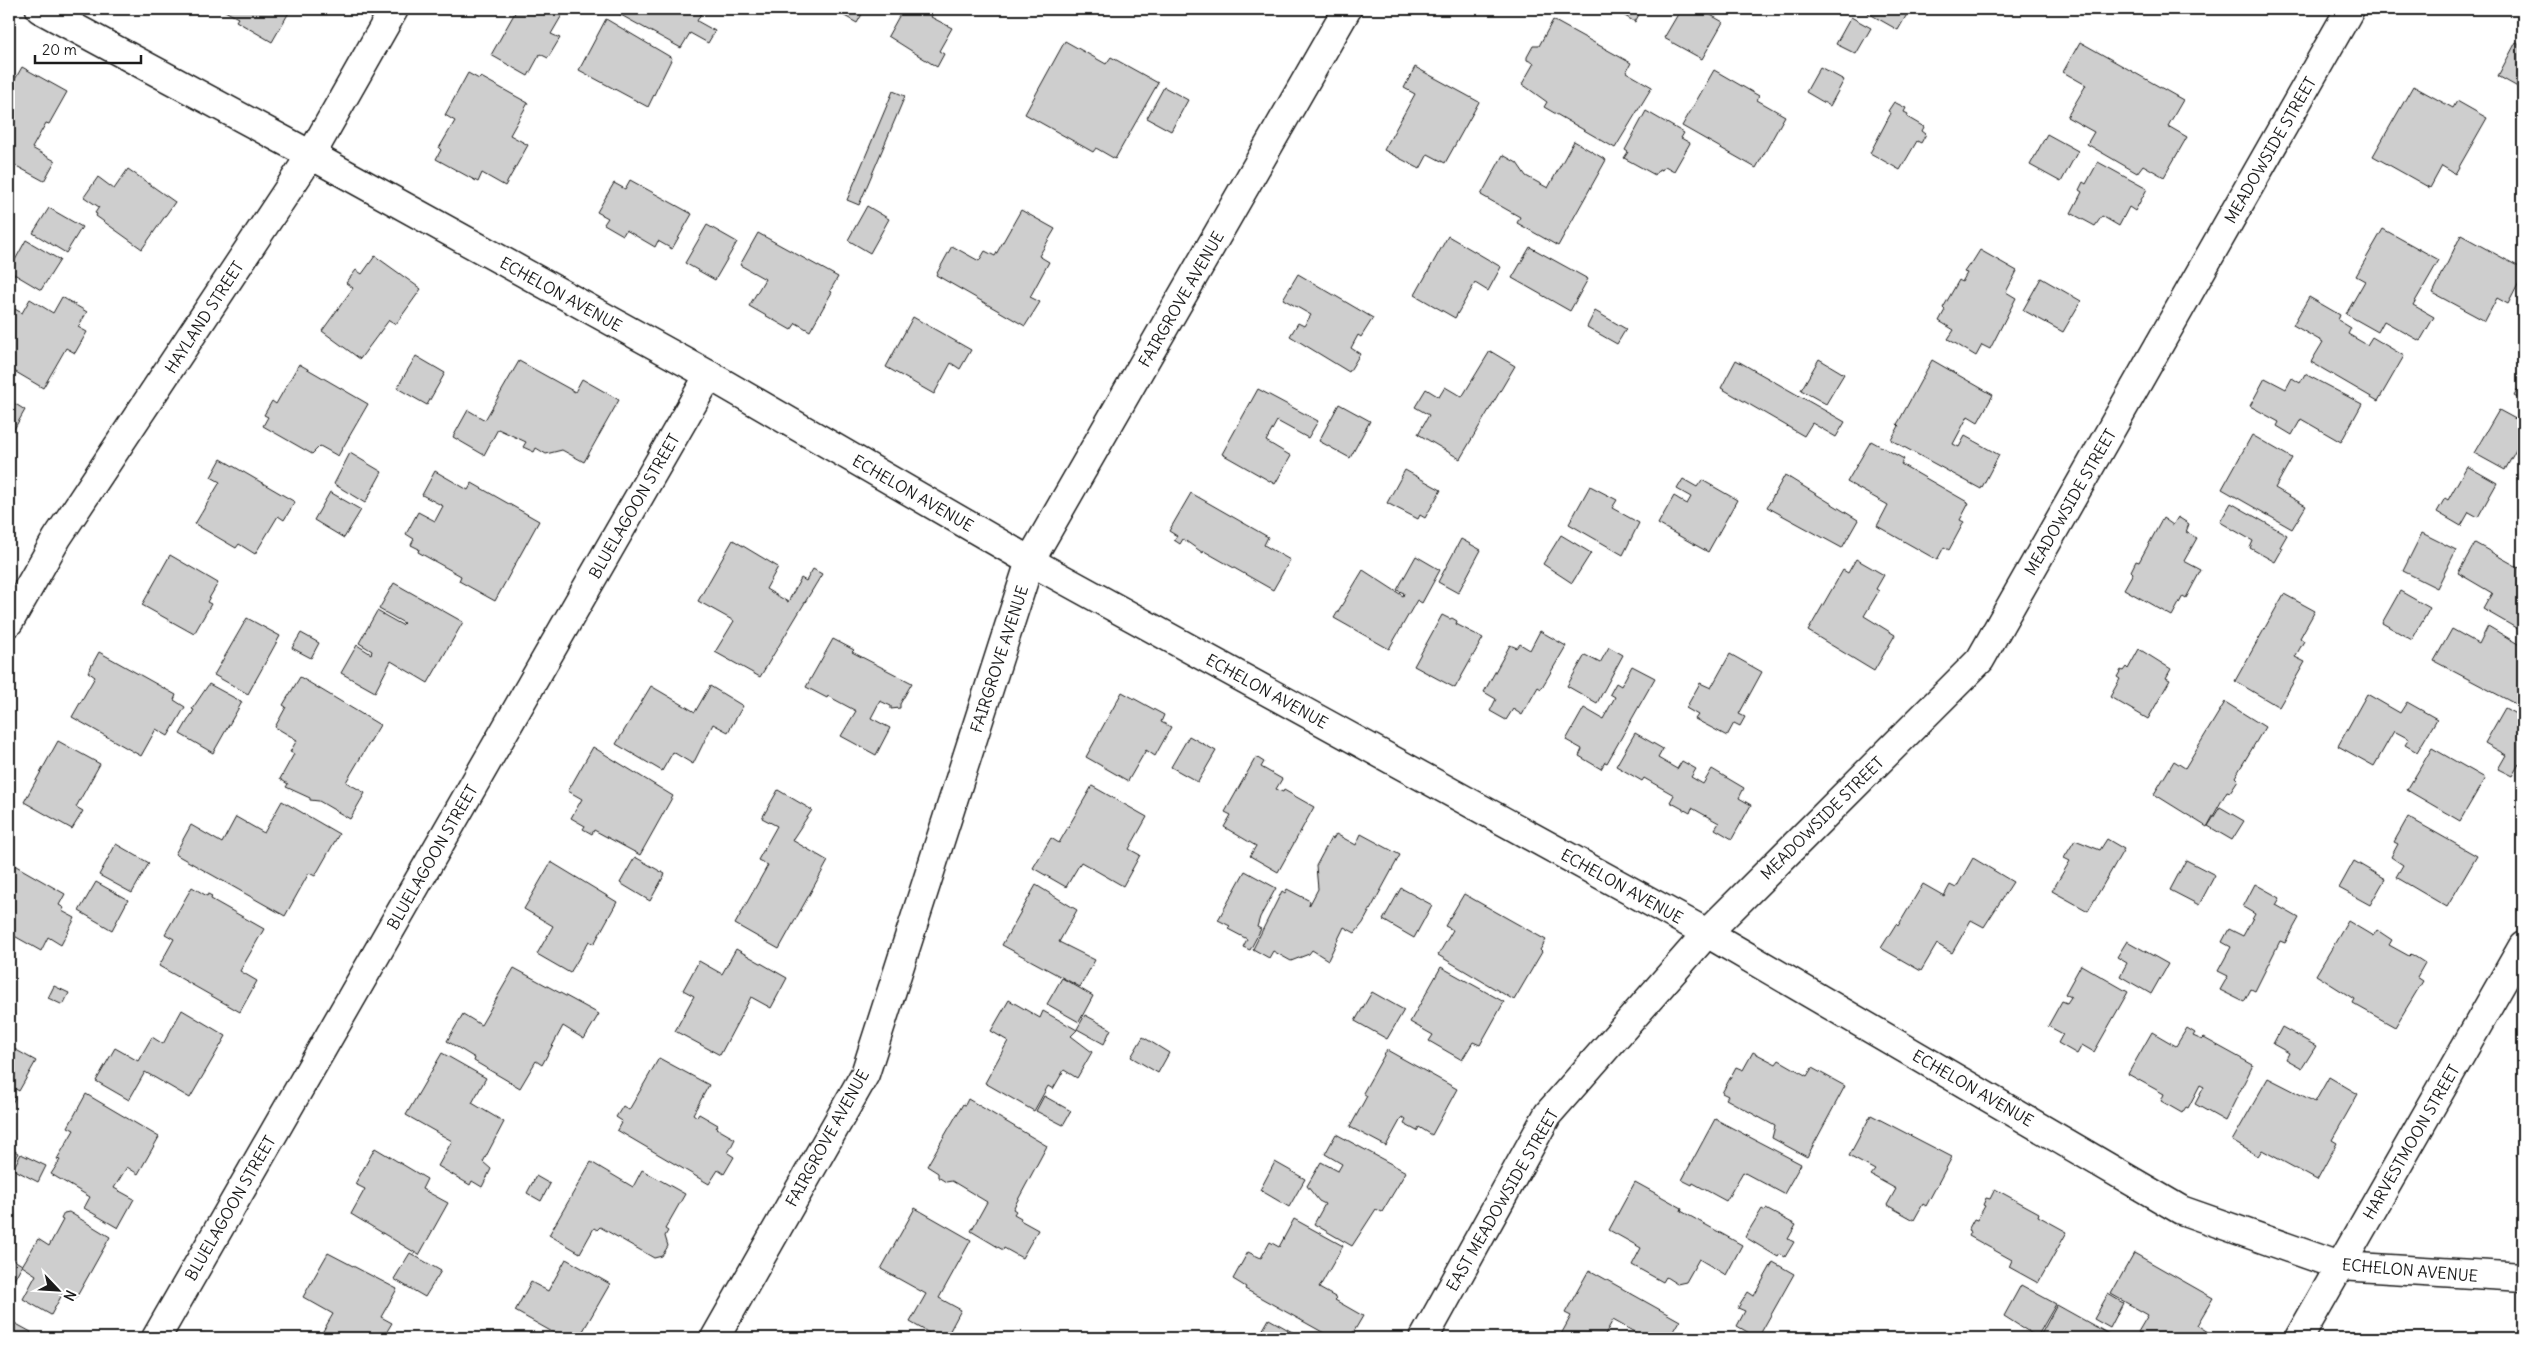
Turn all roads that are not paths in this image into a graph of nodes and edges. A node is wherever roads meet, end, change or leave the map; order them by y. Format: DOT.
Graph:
graph roads {
  1 [pos="40,9"];
  2 [pos="394,9"];
  3 [pos="1347,9"];
  4 [pos="2350,9"];
  5 [pos="310,155"];
  6 [pos="709,376"];
  7 [pos="1030,561"];
  8 [pos="9,622"];
  9 [pos="1707,933"];
  10 [pos="2523,946"];
  11 [pos="2340,1266"];
  12 [pos="2523,1278"];
  13 [pos="156,1338"];
  14 [pos="715,1338"];
  15 [pos="1424,1338"];
  16 [pos="2299,1338"];
  1 -- 5 [label="street, ECHELON AVENUE"];
  2 -- 5 [label="street, HAYLAND STREET"];
  3 -- 7 [label="street, FAIRGROVE AVENUE"];
  4 -- 9 [label="street, MEADOWSIDE STREET"];
  5 -- 6 [label="street, ECHELON AVENUE"];
  5 -- 8 [label="street, HAYLAND STREET"];
  6 -- 7 [label="street, ECHELON AVENUE"];
  6 -- 13 [label="street, BLUELAGOON STREET"];
  7 -- 9 [label="street, ECHELON AVENUE"];
  7 -- 14 [label="street, FAIRGROVE AVENUE"];
  9 -- 11 [label="street, ECHELON AVENUE"];
  9 -- 15 [label="street, EAST MEADOWSIDE STREET"];
  10 -- 11 [label="street, HARVESTMOON STREET"];
  11 -- 12 [label="street, ECHELON AVENUE"];
  11 -- 16 [label="street, HARVESTMOON STREET"];
}
